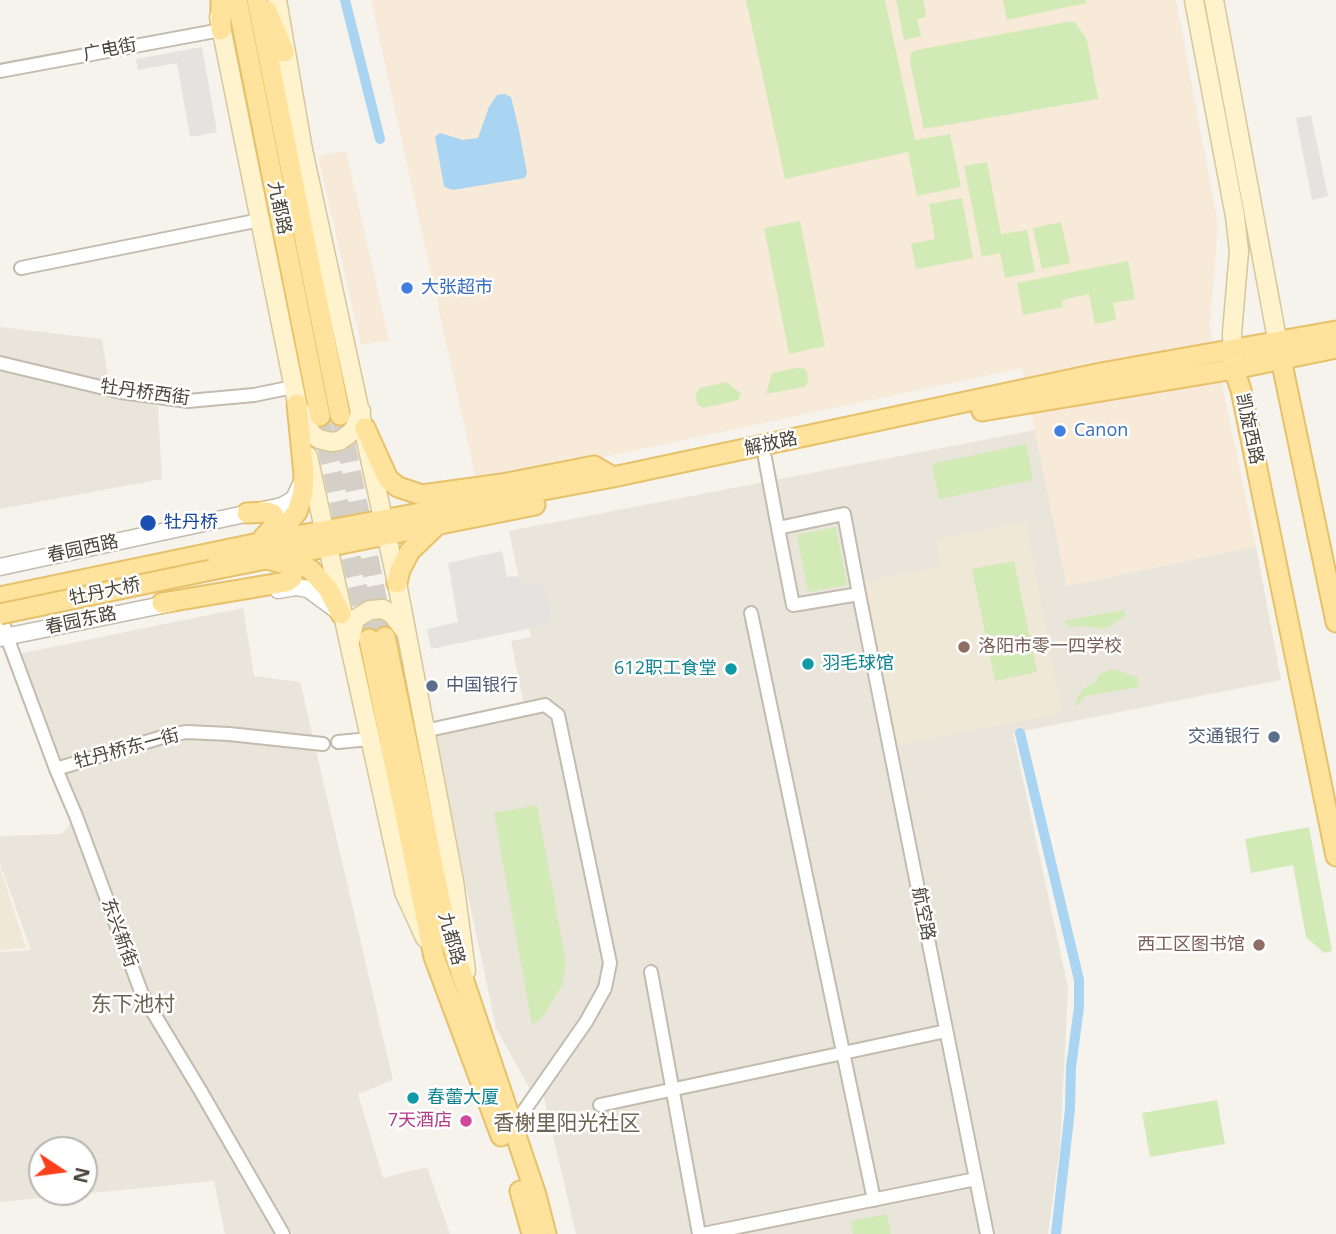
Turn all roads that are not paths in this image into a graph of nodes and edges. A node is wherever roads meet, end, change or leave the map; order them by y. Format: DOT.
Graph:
graph roads {
  1 [pos="215,0"];
  2 [pos="221,0"];
  3 [pos="237,0"];
  4 [pos="257,0"];
  5 [pos="263,0"];
  6 [pos="277,0"];
  7 [pos="1194,0"];
  8 [pos="1214,0"];
  9 [pos="221,30"];
  10 [pos="284,52"];
  11 [pos="0,71"];
  12 [pos="260,220"];
  13 [pos="21,268"];
  14 [pos="1336,331"];
  15 [pos="1336,348"];
  16 [pos="1280,351"];
  17 [pos="1233,360"];
  18 [pos="0,363"];
  19 [pos="295,396"];
  20 [pos="340,415"];
  21 [pos="320,416"];
  22 [pos="363,419"];
  23 [pos="765,458"];
  24 [pos="304,474"];
  25 [pos="613,477"];
  26 [pos="247,513"];
  27 [pos="437,526"];
  28 [pos="386,528"];
  29 [pos="778,528"];
  30 [pos="326,540"];
  31 [pos="260,552"];
  32 [pos="208,562"];
  33 [pos="0,566"];
  34 [pos="397,583"];
  35 [pos="859,594"];
  36 [pos="0,597"];
  37 [pos="162,603"];
  38 [pos="0,612"];
  39 [pos="751,613"];
  40 [pos="341,614"];
  41 [pos="1336,622"];
  42 [pos="407,634"];
  43 [pos="4,637"];
  44 [pos="349,644"];
  45 [pos="424,731"];
  46 [pos="370,739"];
  47 [pos="338,742"];
  48 [pos="323,744"];
  49 [pos="56,769"];
  50 [pos="1336,856"];
  51 [pos="434,957"];
  52 [pos="651,972"];
  53 [pos="470,999"];
  54 [pos="946,1031"];
  55 [pos="844,1053"];
  56 [pos="673,1089"];
  57 [pos="600,1105"];
  58 [pos="512,1128"];
  59 [pos="976,1179"];
  60 [pos="874,1200"];
  61 [pos="283,1234"];
  62 [pos="531,1234"];
  63 [pos="546,1234"];
  64 [pos="701,1234"];
  65 [pos="987,1234"];
  1 -- 9 [label="main road"];
  2 -- 9 [label="main road"];
  3 -- 21 [label="main road, 九都路"];
  4 -- 20 [label="main road, 九都路"];
  5 -- 10 [label="main road"];
  6 -- 10 [label="main road"];
  7 -- 17 [label="main road, 凯旋西路"];
  8 -- 16 [label="main road"];
  9 -- 11 [label="street, 广电街"];
  9 -- 12 [label="main road"];
  10 -- 22 [label="main road"];
  12 -- 13 [label="street"];
  12 -- 19 [label="main road"];
  14 -- 16 [label="main road, 解放路"];
  15 -- 16 [label="main road, 解放路"];
  16 -- 17 [label="main road, 解放路"];
  16 -- 41 [label="main road"];
  17 -- 23 [label="main road, 解放路"];
  17 -- 25 [label="main road, 解放路"];
  17 -- 50 [label="main road, 凯旋西路"];
  18 -- 19 [label="street, 牡丹桥西街"];
  19 -- 22 [label="main road"];
  19 -- 24 [label="main road"];
  19 -- 30 [label="main road"];
  22 -- 25 [label="main road"];
  22 -- 28 [label="main road"];
  23 -- 27 [label="main road, 解放路"];
  23 -- 29 [label="street"];
  24 -- 26 [label="street, 春园西路"];
  24 -- 31 [label="main road"];
  25 -- 28 [label="main road, 解放路"];
  26 -- 31 [label="main road"];
  26 -- 33 [label="street, 春园西路"];
  27 -- 28 [label="main road, 解放路"];
  27 -- 34 [label="main road"];
  28 -- 30 [label="main road, 解放路"];
  28 -- 34 [label="main road"];
  29 -- 35 [label="street"];
  29 -- 35 [label="street, 航空路"];
  30 -- 31 [label="main road, 解放路"];
  30 -- 40 [label="main road"];
  31 -- 32 [label="main road, 解放路"];
  31 -- 37 [label="main road"];
  31 -- 40 [label="main road"];
  32 -- 36 [label="main road, 牡丹大桥"];
  32 -- 38 [label="main road, 牡丹大桥, bridge"];
  34 -- 42 [label="main road"];
  35 -- 54 [label="street, 航空路"];
  37 -- 40 [label="street, 春园东路"];
  37 -- 43 [label="street, 春园东路"];
  38 -- 43 [label="street, 东兴新街"];
  39 -- 55 [label="street"];
  40 -- 44 [label="main road"];
  42 -- 44 [label="main road"];
  42 -- 45 [label="main road"];
  43 -- 49 [label="street, 东兴新街"];
  44 -- 46 [label="main road"];
  45 -- 53 [label="main road"];
  45 -- 58 [label="street"];
  46 -- 47 [label="street"];
  46 -- 51 [label="main road"];
  48 -- 49 [label="street, 牡丹桥东一街"];
  49 -- 61 [label="street, 东兴新街"];
  51 -- 53 [label="main road, 九都路"];
  51 -- 62 [label="main road, 九都路"];
  52 -- 56 [label="street"];
  53 -- 58 [label="main road, 九都路"];
  54 -- 55 [label="street"];
  54 -- 59 [label="street, 航空路"];
  55 -- 56 [label="street"];
  55 -- 60 [label="street"];
  56 -- 57 [label="street"];
  56 -- 64 [label="street"];
  58 -- 63 [label="main road, 九都路"];
  59 -- 60 [label="street"];
  59 -- 65 [label="street, 航空路"];
  60 -- 64 [label="street"];
}
